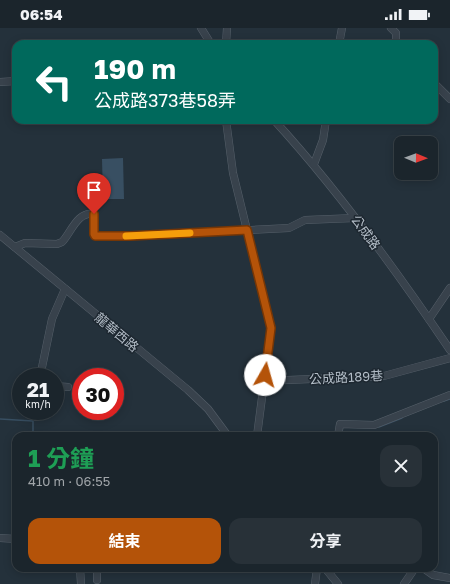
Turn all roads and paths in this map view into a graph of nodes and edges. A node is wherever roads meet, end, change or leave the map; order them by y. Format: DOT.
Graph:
graph roads {
  1 [pos="201,28"];
  2 [pos="227,28"];
  3 [pos="342,28"];
  4 [pos="391,28"];
  5 [pos="208,40"];
  6 [pos="226,40"];
  7 [pos="340,40"];
  8 [pos="396,40"];
  9 [pos="12,81"];
  10 [pos="0,82"];
  11 [pos="438,87"];
  12 [pos="450,99"];
  13 [pos="227,124"];
  14 [pos="278,124"];
  15 [pos="325,124"];
  16 [pos="314,164"];
  17 [pos="355,218"];
  18 [pos="247,230"];
  19 [pos="0,235"];
  20 [pos="15,247"];
  21 [pos="450,288"];
  22 [pos="65,289"];
  23 [pos="429,319"];
  24 [pos="450,350"];
  25 [pos="450,358"];
  26 [pos="42,368"];
  27 [pos="264,380"];
  28 [pos="64,387"];
  29 [pos="68,387"];
  30 [pos="450,395"];
  31 [pos="225,432"];
  32 [pos="258,432"];
  33 [pos="339,432"];
  34 [pos="0,538"];
  35 [pos="12,539"];
  36 [pos="80,572"];
  37 [pos="97,572"];
  38 [pos="316,572"];
  39 [pos="328,572"];
  40 [pos="413,572"];
  41 [pos="430,572"];
  42 [pos="450,578"];
  43 [pos="97,580"];
  44 [pos="81,584"];
  45 [pos="315,584"];
  46 [pos="338,584"];
  47 [pos="404,584"];
  1 -- 5 [label="street"];
  2 -- 6 [label="street"];
  3 -- 7 [label="street"];
  4 -- 8 [label="street"];
  9 -- 10 [label="street"];
  11 -- 12 [label="street"];
  13 -- 18 [label="street"];
  14 -- 16 [label="street, 公成路"];
  15 -- 16 [label="street"];
  16 -- 17 [label="street, 公成路"];
  17 -- 18 [label="street"];
  17 -- 23 [label="street, 公成路"];
  18 -- 20 [label="street"];
  18 -- 27 [label="street"];
  19 -- 20 [label="street, 龍華西路"];
  20 -- 22 [label="street, 龍華西路"];
  21 -- 23 [label="street"];
  22 -- 26 [label="street"];
  22 -- 31 [label="street, 龍華西路"];
  23 -- 24 [label="street, 公成路"];
  25 -- 27 [label="street, 公成路189巷"];
  27 -- 32 [label="street"];
  28 -- 29 [label="street"];
  30 -- 33 [label="street"];
  34 -- 35 [label="street"];
  36 -- 44 [label="street"];
  37 -- 43 [label="street"];
  38 -- 45 [label="street"];
  39 -- 46 [label="street"];
  40 -- 47 [label="street"];
  41 -- 42 [label="street"];
}
